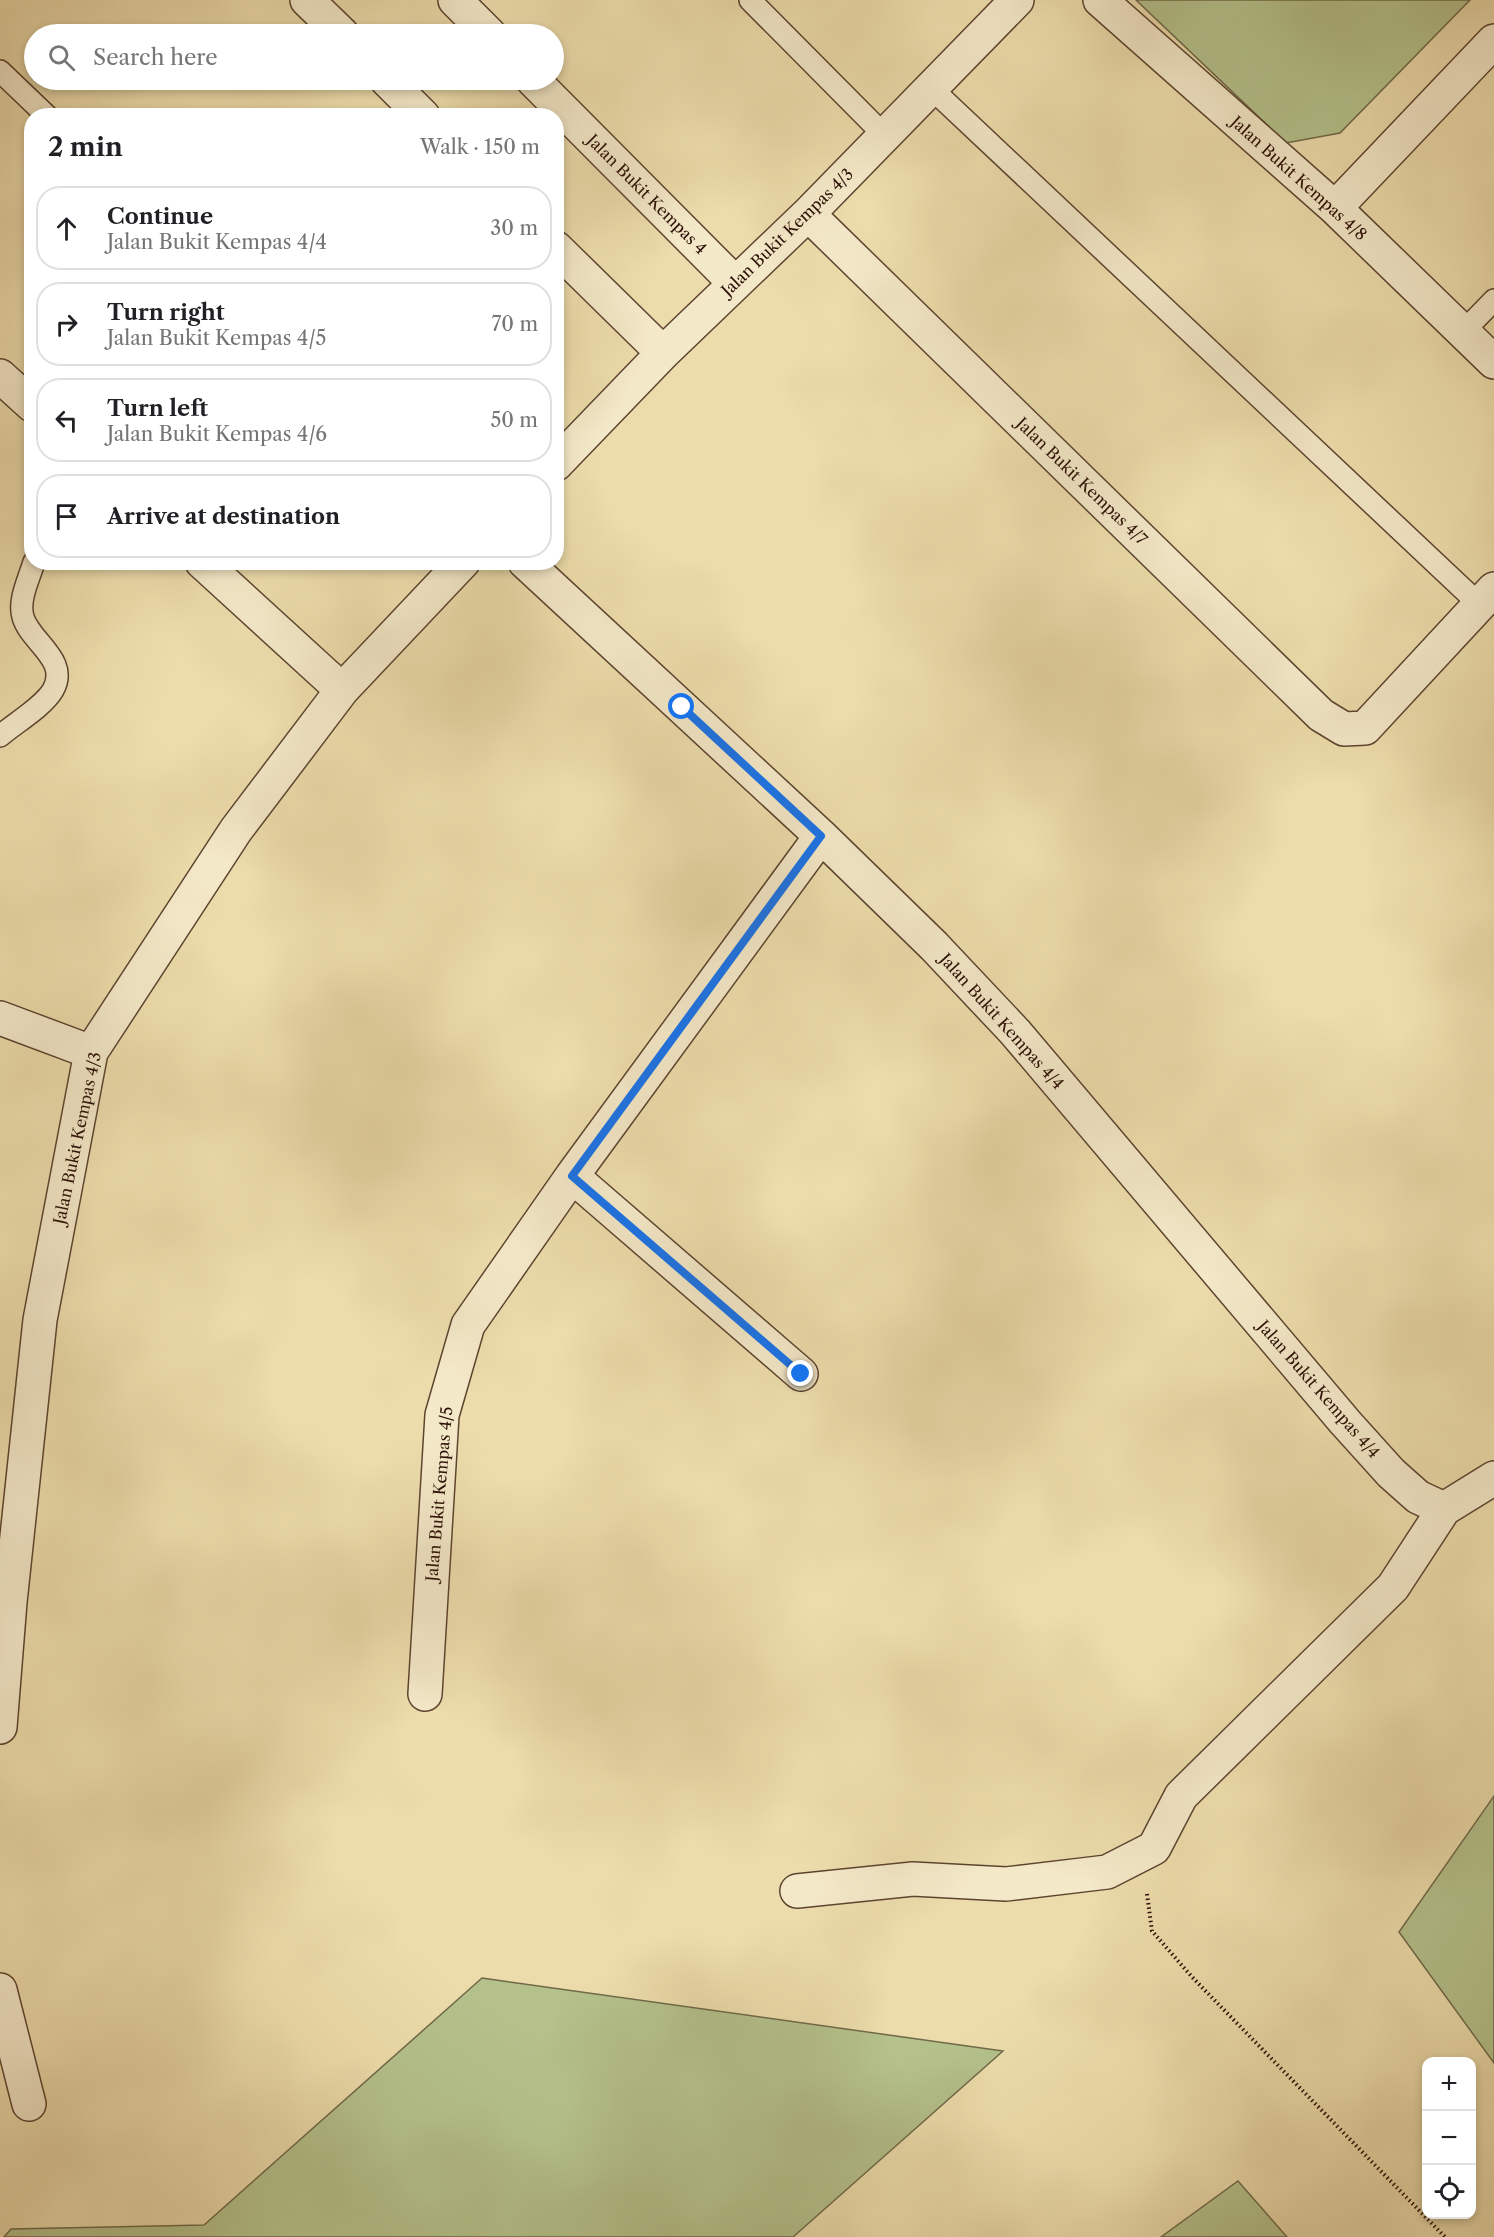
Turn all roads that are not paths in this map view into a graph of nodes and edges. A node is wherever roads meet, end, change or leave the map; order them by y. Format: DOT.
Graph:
graph roads {
  1 [pos="307,0"];
  2 [pos="455,0"];
  3 [pos="750,0"];
  4 [pos="1017,0"];
  5 [pos="1100,0"];
  6 [pos="332,24"];
  7 [pos="479,24"];
  8 [pos="1494,41"];
  9 [pos="0,71"];
  10 [pos="931,88"];
  11 [pos="397,90"];
  12 [pos="543,90"];
  13 [pos="39,108"];
  14 [pos="415,108"];
  15 [pos="561,108"];
  16 [pos="564,111"];
  17 [pos="885,136"];
  18 [pos="1335,208"];
  19 [pos="808,213"];
  20 [pos="564,256"];
  21 [pos="735,283"];
  22 [pos="1494,300"];
  23 [pos="1462,333"];
  24 [pos="663,353"];
  25 [pos="1494,362"];
  26 [pos="0,376"];
  27 [pos="24,398"];
  28 [pos="564,456"];
  29 [pos="32,570"];
  30 [pos="211,570"];
  31 [pos="455,570"];
  32 [pos="534,570"];
  33 [pos="1487,597"];
  34 [pos="342,690"];
  35 [pos="4,726"];
  36 [pos="821,836"];
  37 [pos="0,1018"];
  38 [pos="91,1052"];
  39 [pos="572,1176"];
  40 [pos="801,1374"];
  41 [pos="1494,1478"];
  42 [pos="1444,1509"];
  43 [pos="425,1694"];
  44 [pos="0,1727"];
  45 [pos="797,1891"];
  46 [pos="0,1990"];
  47 [pos="29,2104"];
  1 -- 6 [label="street"];
  2 -- 7 [label="street"];
  3 -- 17 [label="lane"];
  4 -- 10 [label="street, Jalan Bukit Kempas 4/3"];
  5 -- 18 [label="street, Jalan Bukit Kempas 4/8"];
  8 -- 18 [label="street"];
  9 -- 13 [label="lane"];
  10 -- 17 [label="street, Jalan Bukit Kempas 4/3"];
  10 -- 33 [label="lane"];
  11 -- 14 [label="street"];
  12 -- 15 [label="street, Jalan Bukit Kempas 4"];
  16 -- 21 [label="street, Jalan Bukit Kempas 4"];
  17 -- 19 [label="street, Jalan Bukit Kempas 4/3"];
  18 -- 23 [label="street, Jalan Bukit Kempas 4/8"];
  19 -- 21 [label="street, Jalan Bukit Kempas 4/3"];
  19 -- 33 [label="street, Jalan Bukit Kempas 4/7"];
  20 -- 24 [label="street"];
  21 -- 24 [label="street, Jalan Bukit Kempas 4/3"];
  22 -- 23 [label="lane"];
  23 -- 25 [label="street, Jalan Bukit Kempas 4/8"];
  24 -- 28 [label="street, Jalan Bukit Kempas 4/3"];
  26 -- 27 [label="street"];
  29 -- 35 [label="lane"];
  30 -- 34 [label="street"];
  31 -- 34 [label="street, Jalan Bukit Kempas 4/3"];
  32 -- 36 [label="street, Jalan Bukit Kempas 4/4"];
  34 -- 38 [label="street, Jalan Bukit Kempas 4/3"];
  36 -- 39 [label="street, Jalan Bukit Kempas 4/5"];
  36 -- 42 [label="street, Jalan Bukit Kempas 4/4"];
  37 -- 38 [label="street"];
  38 -- 44 [label="street, Jalan Bukit Kempas 4/3"];
  39 -- 40 [label="street"];
  39 -- 43 [label="street, Jalan Bukit Kempas 4/5"];
  41 -- 42 [label="street"];
  42 -- 45 [label="street"];
  46 -- 47 [label="street"];
}
